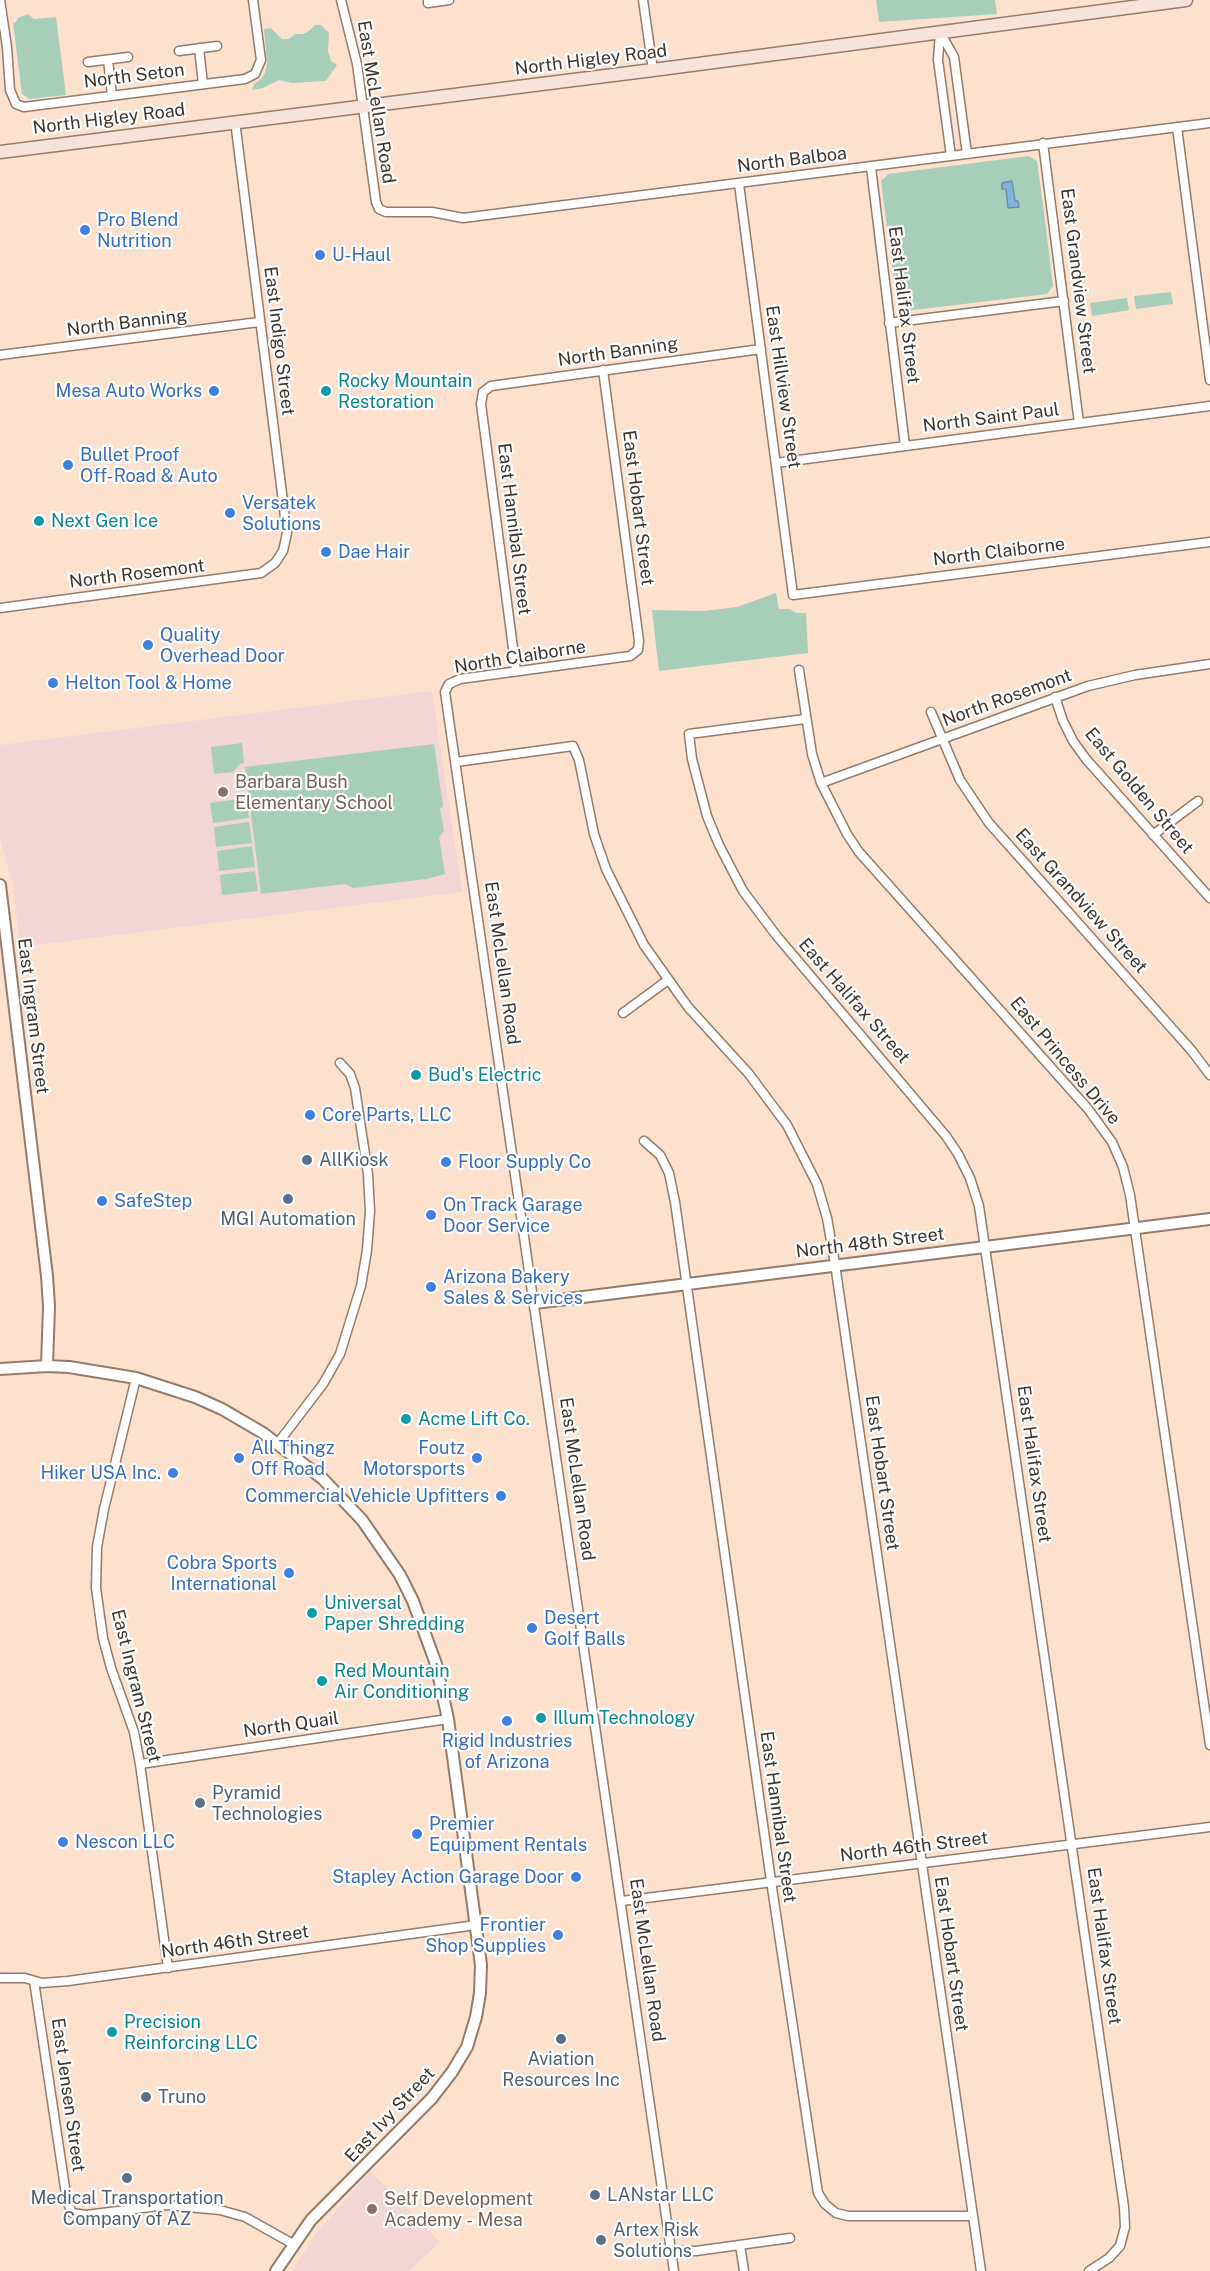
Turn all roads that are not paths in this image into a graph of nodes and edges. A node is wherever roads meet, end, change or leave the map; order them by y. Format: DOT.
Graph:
graph roads {
  1 [pos="0,0"];
  2 [pos="253,0"];
  3 [pos="341,0"];
  4 [pos="449,0"];
  5 [pos="643,0"];
  6 [pos="1186,0"];
  7 [pos="428,1"];
  8 [pos="1167,1"];
  9 [pos="940,32"];
  10 [pos="217,46"];
  11 [pos="4,48"];
  12 [pos="199,48"];
  13 [pos="179,51"];
  14 [pos="128,57"];
  15 [pos="108,60"];
  16 [pos="88,62"];
  17 [pos="653,70"];
  18 [pos="203,84"];
  19 [pos="112,95"];
  20 [pos="363,106"];
  21 [pos="235,121"];
  22 [pos="1210,123"];
  23 [pos="1177,127"];
  24 [pos="1043,143"];
  25 [pos="0,152"];
  26 [pos="967,154"];
  27 [pos="951,156"];
  28 [pos="871,167"];
  29 [pos="740,184"];
  30 [pos="379,209"];
  31 [pos="1210,293"];
  32 [pos="1200,295"];
  33 [pos="1064,301"];
  34 [pos="259,322"];
  35 [pos="889,323"];
  36 [pos="761,349"];
  37 [pos="0,355"];
  38 [pos="603,370"];
  39 [pos="1210,380"];
  40 [pos="483,392"];
  41 [pos="1210,406"];
  42 [pos="1080,423"];
  43 [pos="905,446"];
  44 [pos="776,463"];
  45 [pos="1210,542"];
  46 [pos="275,563"];
  47 [pos="793,595"];
  48 [pos="0,608"];
  49 [pos="638,650"];
  50 [pos="1210,664"];
  51 [pos="799,670"];
  52 [pos="516,671"];
  53 [pos="445,692"];
  54 [pos="1055,697"];
  55 [pos="931,712"];
  56 [pos="805,719"];
  57 [pos="942,740"];
  58 [pos="456,762"];
  59 [pos="821,783"];
  60 [pos="1198,801"];
  61 [pos="1153,835"];
  62 [pos="0,885"];
  63 [pos="1210,898"];
  64 [pos="668,980"];
  65 [pos="623,1013"];
  66 [pos="340,1063"];
  67 [pos="1210,1075"];
  68 [pos="644,1141"];
  69 [pos="1210,1219"];
  70 [pos="1135,1227"];
  71 [pos="985,1246"];
  72 [pos="835,1264"];
  73 [pos="686,1283"];
  74 [pos="535,1303"];
  75 [pos="47,1366"];
  76 [pos="0,1369"];
  77 [pos="136,1378"];
  78 [pos="278,1443"];
  79 [pos="448,1719"];
  80 [pos="1210,1745"];
  81 [pos="140,1764"];
  82 [pos="1210,1827"];
  83 [pos="1073,1844"];
  84 [pos="922,1863"];
  85 [pos="771,1881"];
  86 [pos="622,1900"];
  87 [pos="476,1925"];
  88 [pos="168,1968"];
  89 [pos="0,1978"];
  90 [pos="34,1981"];
  91 [pos="972,2216"];
  92 [pos="790,2238"];
  93 [pos="293,2244"];
  94 [pos="740,2245"];
  95 [pos="671,2251"];
  96 [pos="276,2271"];
  97 [pos="674,2271"];
  98 [pos="744,2271"];
  99 [pos="981,2271"];
  100 [pos="1089,2271"];
  1 -- 11 [label="street"];
  2 -- 18 [label="street, North Seton"];
  3 -- 20 [label="street, East McLellan Road"];
  4 -- 7 [label="street"];
  5 -- 17 [label="street"];
  6 -- 8 [label="main road, North Higley Road"];
  8 -- 9 [label="main road, North Higley Road"];
  9 -- 17 [label="main road, North Higley Road"];
  9 -- 26 [label="street"];
  9 -- 27 [label="street"];
  10 -- 12 [label="street"];
  11 -- 19 [label="street, North Seton"];
  12 -- 13 [label="street"];
  12 -- 18 [label="street"];
  14 -- 15 [label="street"];
  15 -- 16 [label="street"];
  15 -- 19 [label="street"];
  17 -- 20 [label="main road, North Higley Road"];
  18 -- 19 [label="street, North Seton"];
  20 -- 21 [label="main road, North Higley Road"];
  20 -- 30 [label="street, East McLellan Road"];
  21 -- 25 [label="main road, North Higley Road"];
  21 -- 34 [label="street, East Indigo Street"];
  22 -- 23 [label="street, North Balboa"];
  23 -- 24 [label="street, North Balboa"];
  23 -- 32 [label="street"];
  24 -- 26 [label="street, North Balboa"];
  24 -- 33 [label="street, East Grandview Street"];
  26 -- 27 [label="street, North Balboa"];
  27 -- 28 [label="street, North Balboa"];
  28 -- 29 [label="street, North Balboa"];
  28 -- 35 [label="street, East Halifax Street"];
  29 -- 30 [label="street, North Balboa"];
  29 -- 36 [label="street, East Hillview Street"];
  31 -- 32 [label="street"];
  32 -- 39 [label="street"];
  33 -- 35 [label="street"];
  33 -- 42 [label="street, East Grandview Street"];
  34 -- 37 [label="street, North Banning"];
  34 -- 46 [label="street, East Indigo Street"];
  35 -- 43 [label="street, East Halifax Street"];
  36 -- 38 [label="street, North Banning"];
  36 -- 44 [label="street, East Hillview Street"];
  38 -- 40 [label="street, North Banning"];
  38 -- 49 [label="street, East Hobart Street"];
  40 -- 52 [label="street, East Hannibal Street"];
  41 -- 42 [label="street, North Saint Paul"];
  42 -- 43 [label="street, North Saint Paul"];
  43 -- 44 [label="street, North Saint Paul"];
  44 -- 47 [label="street, East Hillview Street"];
  45 -- 47 [label="street, North Claiborne"];
  46 -- 48 [label="street, North Rosemont"];
  49 -- 52 [label="street, North Claiborne"];
  50 -- 54 [label="street, North Rosemont"];
  51 -- 56 [label="street, East Princess Drive"];
  52 -- 53 [label="street, North Claiborne"];
  53 -- 58 [label="street, East McLellan Road"];
  54 -- 57 [label="street, North Rosemont"];
  54 -- 61 [label="street, East Golden Street"];
  55 -- 57 [label="street, East Grandview Street"];
  56 -- 59 [label="street, East Princess Drive"];
  56 -- 71 [label="street, East Halifax Street"];
  57 -- 59 [label="street, North Rosemont"];
  57 -- 67 [label="street, East Grandview Street"];
  58 -- 64 [label="street, East Hobart Street"];
  58 -- 74 [label="street, East McLellan Road"];
  59 -- 70 [label="street, East Princess Drive"];
  60 -- 61 [label="street"];
  61 -- 63 [label="street, East Golden Street"];
  62 -- 75 [label="street, East Ingram Street"];
  64 -- 65 [label="street"];
  64 -- 72 [label="street, East Hobart Street"];
  66 -- 78 [label="street"];
  68 -- 73 [label="street, East Hannibal Street"];
  69 -- 70 [label="street, North 48th Street"];
  70 -- 71 [label="street, North 48th Street"];
  70 -- 80 [label="street, East Princess Drive"];
  71 -- 72 [label="street, North 48th Street"];
  71 -- 83 [label="street, East Halifax Street"];
  72 -- 73 [label="street, North 48th Street"];
  72 -- 84 [label="street, East Hobart Street"];
  73 -- 74 [label="street, North 48th Street"];
  73 -- 85 [label="street, East Hannibal Street"];
  74 -- 86 [label="street, East McLellan Road"];
  75 -- 76 [label="street"];
  75 -- 77 [label="street"];
  77 -- 78 [label="street"];
  77 -- 81 [label="street, East Ingram Street"];
  78 -- 79 [label="street, East Ivy Street"];
  79 -- 81 [label="street, North Quail"];
  79 -- 87 [label="street, East Ivy Street"];
  81 -- 88 [label="street, East Ingram Street"];
  82 -- 83 [label="street, North 46th Street"];
  83 -- 84 [label="street, North 46th Street"];
  83 -- 100 [label="street, East Halifax Street"];
  84 -- 85 [label="street, North 46th Street"];
  84 -- 91 [label="street, East Hobart Street"];
  85 -- 86 [label="street, North 46th Street"];
  85 -- 91 [label="street, East Hannibal Street"];
  86 -- 95 [label="street, East McLellan Road"];
  87 -- 88 [label="street, North 46th Street"];
  87 -- 93 [label="street, East Ivy Street"];
  88 -- 90 [label="street, North 46th Street"];
  89 -- 90 [label="street, North 46th Street"];
  90 -- 93 [label="street, East Jensen Street"];
  91 -- 99 [label="street, East Hobart Street"];
  92 -- 94 [label="street"];
  93 -- 96 [label="street, East Ivy Street"];
  94 -- 95 [label="street"];
  94 -- 98 [label="street"];
  95 -- 97 [label="street, East McLellan Road"];
}
